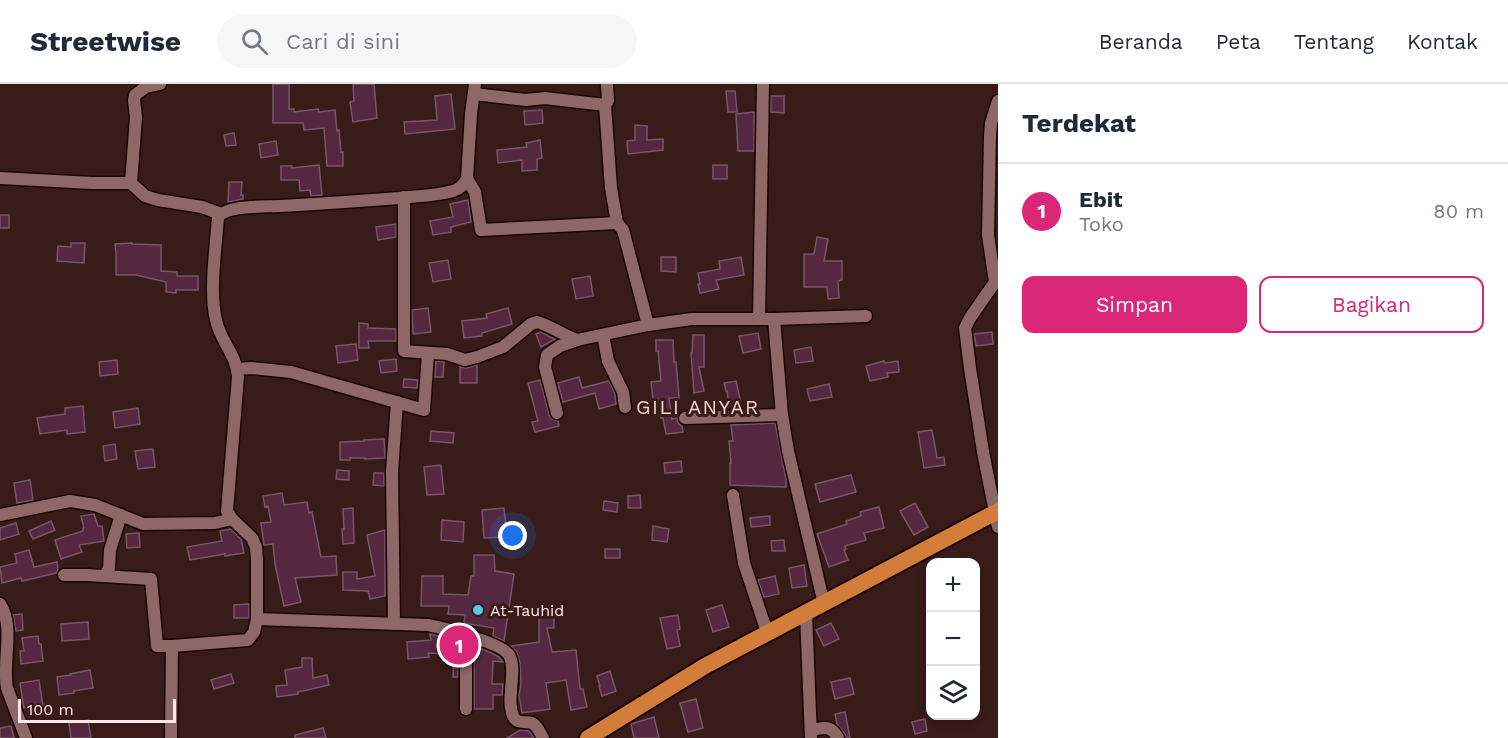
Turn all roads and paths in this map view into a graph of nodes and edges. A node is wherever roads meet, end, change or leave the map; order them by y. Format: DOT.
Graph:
graph roads {
  1 [pos="160,84"];
  2 [pos="607,84"];
  3 [pos="763,84"];
  4 [pos="474,89"];
  5 [pos="998,101"];
  6 [pos="605,105"];
  7 [pos="995,118"];
  8 [pos="0,178"];
  9 [pos="467,179"];
  10 [pos="131,183"];
  11 [pos="404,197"];
  12 [pos="221,214"];
  13 [pos="617,223"];
  14 [pos="997,282"];
  15 [pos="866,316"];
  16 [pos="759,319"];
  17 [pos="774,319"];
  18 [pos="648,325"];
  19 [pos="603,334"];
  20 [pos="577,340"];
  21 [pos="428,353"];
  22 [pos="237,369"];
  23 [pos="397,402"];
  24 [pos="625,407"];
  25 [pos="557,413"];
  26 [pos="782,415"];
  27 [pos="685,418"];
  28 [pos="733,495"];
  29 [pos="121,514"];
  30 [pos="0,515"];
  31 [pos="997,517"];
  32 [pos="231,519"];
  33 [pos="64,575"];
  34 [pos="103,576"];
  35 [pos="0,604"];
  36 [pos="824,604"];
  37 [pos="806,613"];
  38 [pos="256,619"];
  39 [pos="394,624"];
  40 [pos="767,632"];
  41 [pos="466,635"];
  42 [pos="172,646"];
  43 [pos="466,709"];
  44 [pos="811,734"];
  45 [pos="26,738"];
  46 [pos="171,738"];
  47 [pos="543,738"];
  48 [pos="588,738"];
  49 [pos="838,738"];
  1 -- 10 [label="street"];
  2 -- 6 [label="street"];
  3 -- 16 [label="street"];
  4 -- 6 [label="street"];
  4 -- 9 [label="street"];
  5 -- 7 [label="street"];
  6 -- 13 [label="street"];
  7 -- 14 [label="street"];
  8 -- 10 [label="street"];
  9 -- 11 [label="street"];
  9 -- 13 [label="street"];
  10 -- 12 [label="street"];
  11 -- 12 [label="street"];
  11 -- 21 [label="street"];
  12 -- 22 [label="street"];
  13 -- 18 [label="street"];
  14 -- 31 [label="street"];
  15 -- 17 [label="street"];
  16 -- 17 [label="street"];
  16 -- 18 [label="street"];
  17 -- 26 [label="street"];
  18 -- 19 [label="street"];
  19 -- 20 [label="street"];
  19 -- 24 [label="street"];
  20 -- 21 [label="street"];
  20 -- 25 [label="street"];
  21 -- 23 [label="street"];
  22 -- 23 [label="street"];
  22 -- 32 [label="street"];
  23 -- 39 [label="street"];
  26 -- 27 [label="street"];
  26 -- 36 [label="street"];
  28 -- 40 [label="street"];
  29 -- 30 [label="street"];
  29 -- 32 [label="street"];
  29 -- 34 [label="street"];
  31 -- 36 [label="highway"];
  32 -- 38 [label="street"];
  33 -- 34 [label="street"];
  34 -- 42 [label="street"];
  35 -- 45 [label="street"];
  36 -- 37 [label="highway"];
  37 -- 40 [label="highway"];
  37 -- 44 [label="street"];
  38 -- 39 [label="street"];
  38 -- 42 [label="street"];
  39 -- 41 [label="street"];
  40 -- 48 [label="highway"];
  41 -- 43 [label="street"];
  41 -- 47 [label="street"];
  42 -- 46 [label="street"];
  44 -- 49 [label="street"];
}
